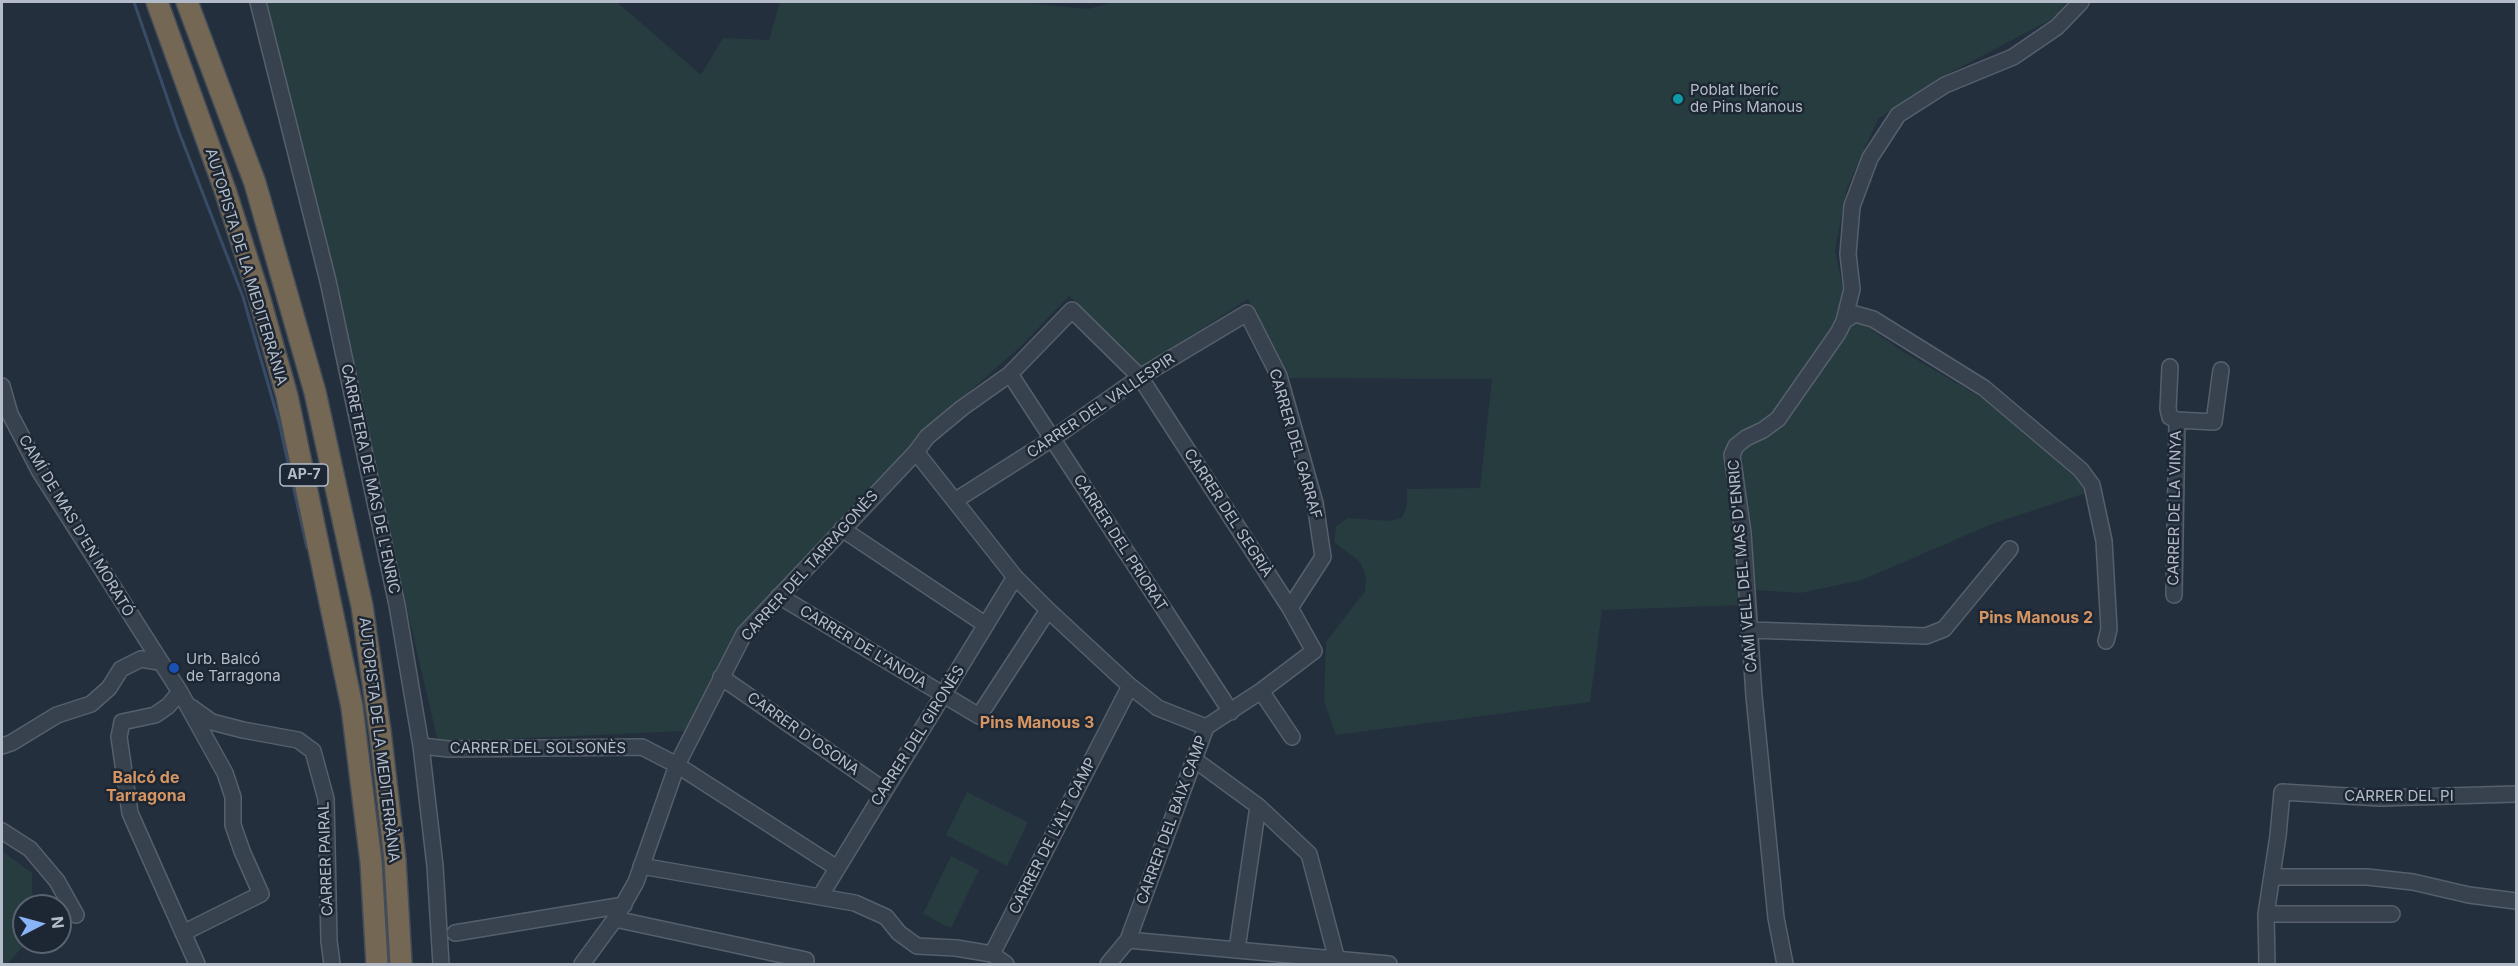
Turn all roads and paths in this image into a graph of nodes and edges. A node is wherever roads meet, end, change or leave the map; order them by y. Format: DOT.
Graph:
graph roads {
  1 [pos="157,2"];
  2 [pos="187,2"];
  3 [pos="258,2"];
  4 [pos="2081,2"];
  5 [pos="1247,313"];
  6 [pos="1844,321"];
  7 [pos="2170,367"];
  8 [pos="2221,370"];
  9 [pos="1010,374"];
  10 [pos="1140,377"];
  11 [pos="2,386"];
  12 [pos="2177,420"];
  13 [pos="1052,439"];
  14 [pos="916,452"];
  15 [pos="956,500"];
  16 [pos="842,529"];
  17 [pos="2010,549"];
  18 [pos="1016,577"];
  19 [pos="2174,595"];
  20 [pos="779,596"];
  21 [pos="1290,608"];
  22 [pos="1048,610"];
  23 [pos="986,625"];
  24 [pos="1750,630"];
  25 [pos="2106,641"];
  26 [pos="1314,651"];
  27 [pos="159,662"];
  28 [pos="721,677"];
  29 [pos="1130,686"];
  30 [pos="1261,691"];
  31 [pos="943,695"];
  32 [pos="182,697"];
  33 [pos="1231,712"];
  34 [pos="1206,727"];
  35 [pos="1292,737"];
  36 [pos="2,746"];
  37 [pos="421,746"];
  38 [pos="1195,760"];
  39 [pos="677,765"];
  40 [pos="884,790"];
  41 [pos="2517,794"];
  42 [pos="1258,806"];
  43 [pos="2,831"];
  44 [pos="641,866"];
  45 [pos="837,868"];
  46 [pos="2273,878"];
  47 [pos="821,896"];
  48 [pos="2517,901"];
  49 [pos="624,905"];
  50 [pos="2266,914"];
  51 [pos="2392,914"];
  52 [pos="76,915"];
  53 [pos="615,919"];
  54 [pos="183,933"];
  55 [pos="455,933"];
  56 [pos="1128,940"];
  57 [pos="1237,949"];
  58 [pos="992,954"];
  59 [pos="806,960"];
  60 [pos="1337,960"];
  61 [pos="196,964"];
  62 [pos="332,964"];
  63 [pos="377,964"];
  64 [pos="401,964"];
  65 [pos="441,964"];
  66 [pos="582,964"];
  67 [pos="1006,964"];
  68 [pos="1108,964"];
  69 [pos="1389,964"];
  70 [pos="1785,964"];
  71 [pos="2267,964"];
  1 -- 63 [label="highway, AUTOPISTA DE LA MEDITERRÀNIA / AP-7"];
  2 -- 64 [label="highway, AUTOPISTA DE LA MEDITERRÀNIA / AP-7"];
  3 -- 37 [label="street, CARRETERA DE MAS DE L'ENRIC"];
  4 -- 6 [label="street, CAMÍ VELL DEL MAS D'ENRIC"];
  5 -- 10 [label="street, CARRER DEL VALLESPIR"];
  5 -- 21 [label="street, CARRER DEL GARRAF"];
  6 -- 24 [label="street, CAMÍ VELL DEL MAS D'ENRIC"];
  6 -- 25 [label="street"];
  7 -- 12 [label="street, CARRER DE LA VINYA"];
  8 -- 12 [label="street, CARRER DE LA VINYA"];
  9 -- 10 [label="street, CARRER DEL TARRAGONÈS"];
  9 -- 13 [label="street, CARRER DEL PRIORAT"];
  9 -- 14 [label="street, CARRER DEL TARRAGONÈS"];
  10 -- 13 [label="street, CARRER DEL VALLESPIR"];
  10 -- 21 [label="street, CARRER DEL SEGRIÀ"];
  11 -- 27 [label="street, CAMÍ DE MAS D'EN MORATÓ"];
  12 -- 19 [label="street, CARRER DE LA VINYA"];
  13 -- 15 [label="street, CARRER DEL VALLESPIR"];
  13 -- 33 [label="street, CARRER DEL PRIORAT"];
  14 -- 15 [label="street"];
  14 -- 16 [label="street, CARRER DEL TARRAGONÈS"];
  15 -- 18 [label="street"];
  16 -- 20 [label="street, CARRER DEL TARRAGONÈS"];
  16 -- 23 [label="street"];
  17 -- 24 [label="street"];
  18 -- 22 [label="street"];
  18 -- 23 [label="street, CARRER DEL GIRONÈS"];
  20 -- 28 [label="street, CARRER DEL TARRAGONÈS"];
  20 -- 31 [label="street, CARRER DE L'ANOIA"];
  21 -- 26 [label="street, CARRER DEL SEGRIÀ"];
  22 -- 29 [label="street"];
  22 -- 31 [label="street, CARRER DE L'ANOIA"];
  23 -- 31 [label="street, CARRER DEL GIRONÈS"];
  24 -- 70 [label="street, CAMÍ VELL DEL MAS D'ENRIC"];
  26 -- 30 [label="street, CARRER DEL BAIX CAMP"];
  27 -- 32 [label="street, CAMÍ DE MAS D'EN MORATÓ"];
  27 -- 36 [label="street"];
  28 -- 39 [label="street, CARRER DEL TARRAGONÈS"];
  28 -- 40 [label="street, CARRER D'OSONA"];
  29 -- 34 [label="street"];
  29 -- 58 [label="street, CARRER DE L'ALT CAMP"];
  30 -- 33 [label="street, CARRER DEL BAIX CAMP"];
  30 -- 35 [label="street"];
  31 -- 40 [label="street, CARRER DEL GIRONÈS"];
  32 -- 54 [label="street"];
  32 -- 54 [label="street"];
  32 -- 62 [label="street, CARRER PAIRAL"];
  33 -- 34 [label="street, CARRER DEL BAIX CAMP"];
  34 -- 38 [label="street, CARRER DEL BAIX CAMP"];
  37 -- 39 [label="street, CARRER DEL SOLSONÈS"];
  37 -- 65 [label="street, CARRETERA DE MAS DE L'ENRIC"];
  38 -- 42 [label="street"];
  38 -- 56 [label="street, CARRER DEL BAIX CAMP"];
  39 -- 44 [label="street, CARRER DEL TARRAGONÈS"];
  39 -- 45 [label="street, CARRER DEL SOLSONÈS"];
  40 -- 45 [label="street, CARRER DEL GIRONÈS"];
  41 -- 46 [label="street, CARRER DEL PI"];
  42 -- 57 [label="street"];
  42 -- 60 [label="street"];
  43 -- 52 [label="street"];
  44 -- 47 [label="street"];
  44 -- 49 [label="street, CARRER DEL TARRAGONÈS"];
  45 -- 47 [label="street, CARRER DEL GIRONÈS"];
  46 -- 48 [label="street"];
  46 -- 50 [label="street"];
  47 -- 58 [label="street"];
  49 -- 53 [label="street, CARRER DEL TARRAGONÈS"];
  49 -- 55 [label="street"];
  50 -- 51 [label="street"];
  50 -- 71 [label="street"];
  53 -- 59 [label="street"];
  53 -- 66 [label="street, CARRER DEL TARRAGONÈS"];
  54 -- 61 [label="street"];
  56 -- 57 [label="street"];
  56 -- 68 [label="street, CARRER DEL BAIX CAMP"];
  57 -- 60 [label="street"];
  58 -- 67 [label="street"];
  60 -- 69 [label="street"];
}
